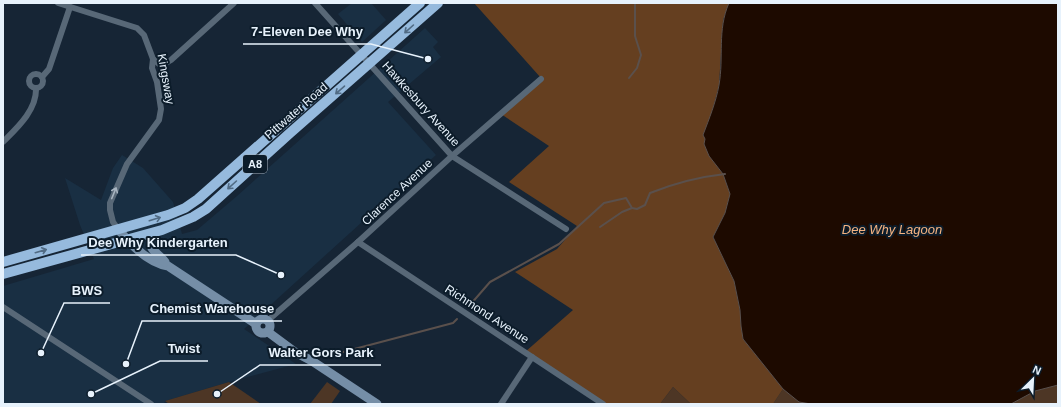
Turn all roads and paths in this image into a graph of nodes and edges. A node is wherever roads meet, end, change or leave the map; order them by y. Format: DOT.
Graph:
graph roads {
  1 [pos="58,3"];
  2 [pos="234,3"];
  3 [pos="314,3"];
  4 [pos="420,3"];
  5 [pos="438,3"];
  6 [pos="70,7"];
  7 [pos="361,55"];
  8 [pos="153,59"];
  9 [pos="369,64"];
  10 [pos="42,76"];
  11 [pos="541,79"];
  12 [pos="36,88"];
  13 [pos="3,142"];
  14 [pos="452,156"];
  15 [pos="118,229"];
  16 [pos="566,229"];
  17 [pos="156,232"];
  18 [pos="127,240"];
  19 [pos="358,242"];
  20 [pos="3,262"];
  21 [pos="168,266"];
  22 [pos="3,274"];
  23 [pos="3,307"];
  24 [pos="268,321"];
  25 [pos="256,324"];
  26 [pos="268,332"];
  27 [pos="532,357"];
  28 [pos="150,404"];
  29 [pos="377,404"];
  30 [pos="501,404"];
  31 [pos="603,404"];
  1 -- 6 [label="street, Kingsway"];
  2 -- 8 [label="street"];
  3 -- 7 [label="street, Hawkesbury Avenue"];
  4 -- 7 [label="highway, Pittwater Road / A8"];
  5 -- 9 [label="highway, Pittwater Road / A8, one-way"];
  6 -- 8 [label="street, Kingsway"];
  6 -- 10 [label="street"];
  7 -- 9 [label="street, Hawkesbury Avenue"];
  15 -- 7 [label="highway, Pittwater Road / A8, one-way"];
  15 -- 8 [label="street, Kingsway, one-way"];
  9 -- 14 [label="street, Hawkesbury Avenue"];
  9 -- 17 [label="highway, Pittwater Road / A8, one-way"];
  10 -- 12 [label="street"];
  10 -- 12 [label="street"];
  11 -- 14 [label="street, Clarence Avenue"];
  12 -- 13 [label="street"];
  14 -- 16 [label="street, Hawkesbury Avenue"];
  14 -- 19 [label="street, Clarence Avenue"];
  15 -- 18 [label="main road"];
  20 -- 15 [label="highway, Pittwater Road / A8, one-way"];
  17 -- 18 [label="highway, Pittwater Road / A8"];
  17 -- 21 [label="main road"];
  18 -- 21 [label="main road"];
  18 -- 22 [label="highway, Pittwater Road / A8"];
  19 -- 24 [label="street, Clarence Avenue"];
  19 -- 27 [label="street, Richmond Avenue"];
  21 -- 25 [label="main road"];
  23 -- 28 [label="street"];
  24 -- 25 [label="main road"];
  24 -- 26 [label="main road"];
  25 -- 26 [label="main road"];
  26 -- 29 [label="main road"];
  27 -- 30 [label="street"];
  27 -- 31 [label="street, Richmond Avenue"];
}
